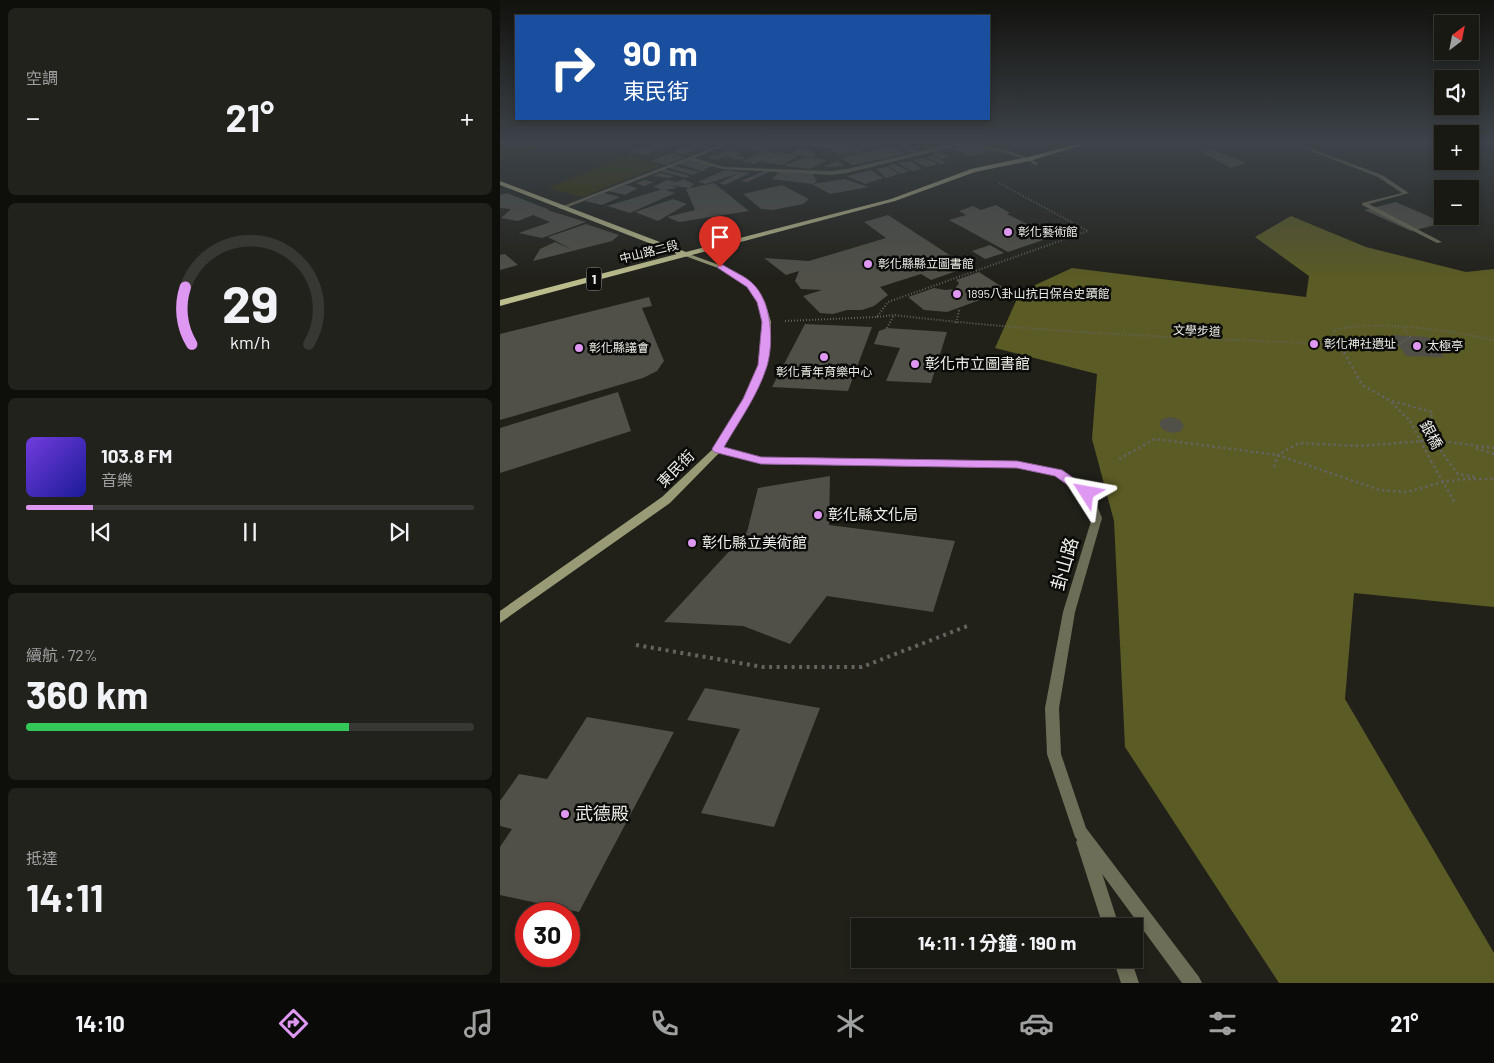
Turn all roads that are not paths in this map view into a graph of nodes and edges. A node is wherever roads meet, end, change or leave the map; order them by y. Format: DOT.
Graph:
graph roads {
  1 [pos="514,188"];
  2 [pos="612,188"];
  3 [pos="925,188"];
  4 [pos="1398,188"];
  5 [pos="561,208"];
  6 [pos="1440,242"];
  7 [pos="687,255"];
  8 [pos="500,303"];
  9 [pos="718,449"];
  10 [pos="500,618"];
  11 [pos="1080,832"];
  12 [pos="1108,918"];
  13 [pos="1125,968"];
  14 [pos="1130,983"];
  15 [pos="1193,983"];
  1 -- 5 [label="main road"];
  2 -- 5 [label="street"];
  3 -- 7 [label="main road, 中山路二段 / 1"];
  4 -- 6 [label="street"];
  5 -- 7 [label="main road"];
  7 -- 8 [label="main road, 中山路二段 / 1"];
  7 -- 9 [label="main road, 東民街"];
  9 -- 10 [label="main road, 東民街"];
  9 -- 11 [label="street, 卦山路"];
  11 -- 12 [label="street"];
  11 -- 15 [label="street, 卦山路"];
  13 -- 14 [label="street"];
}
